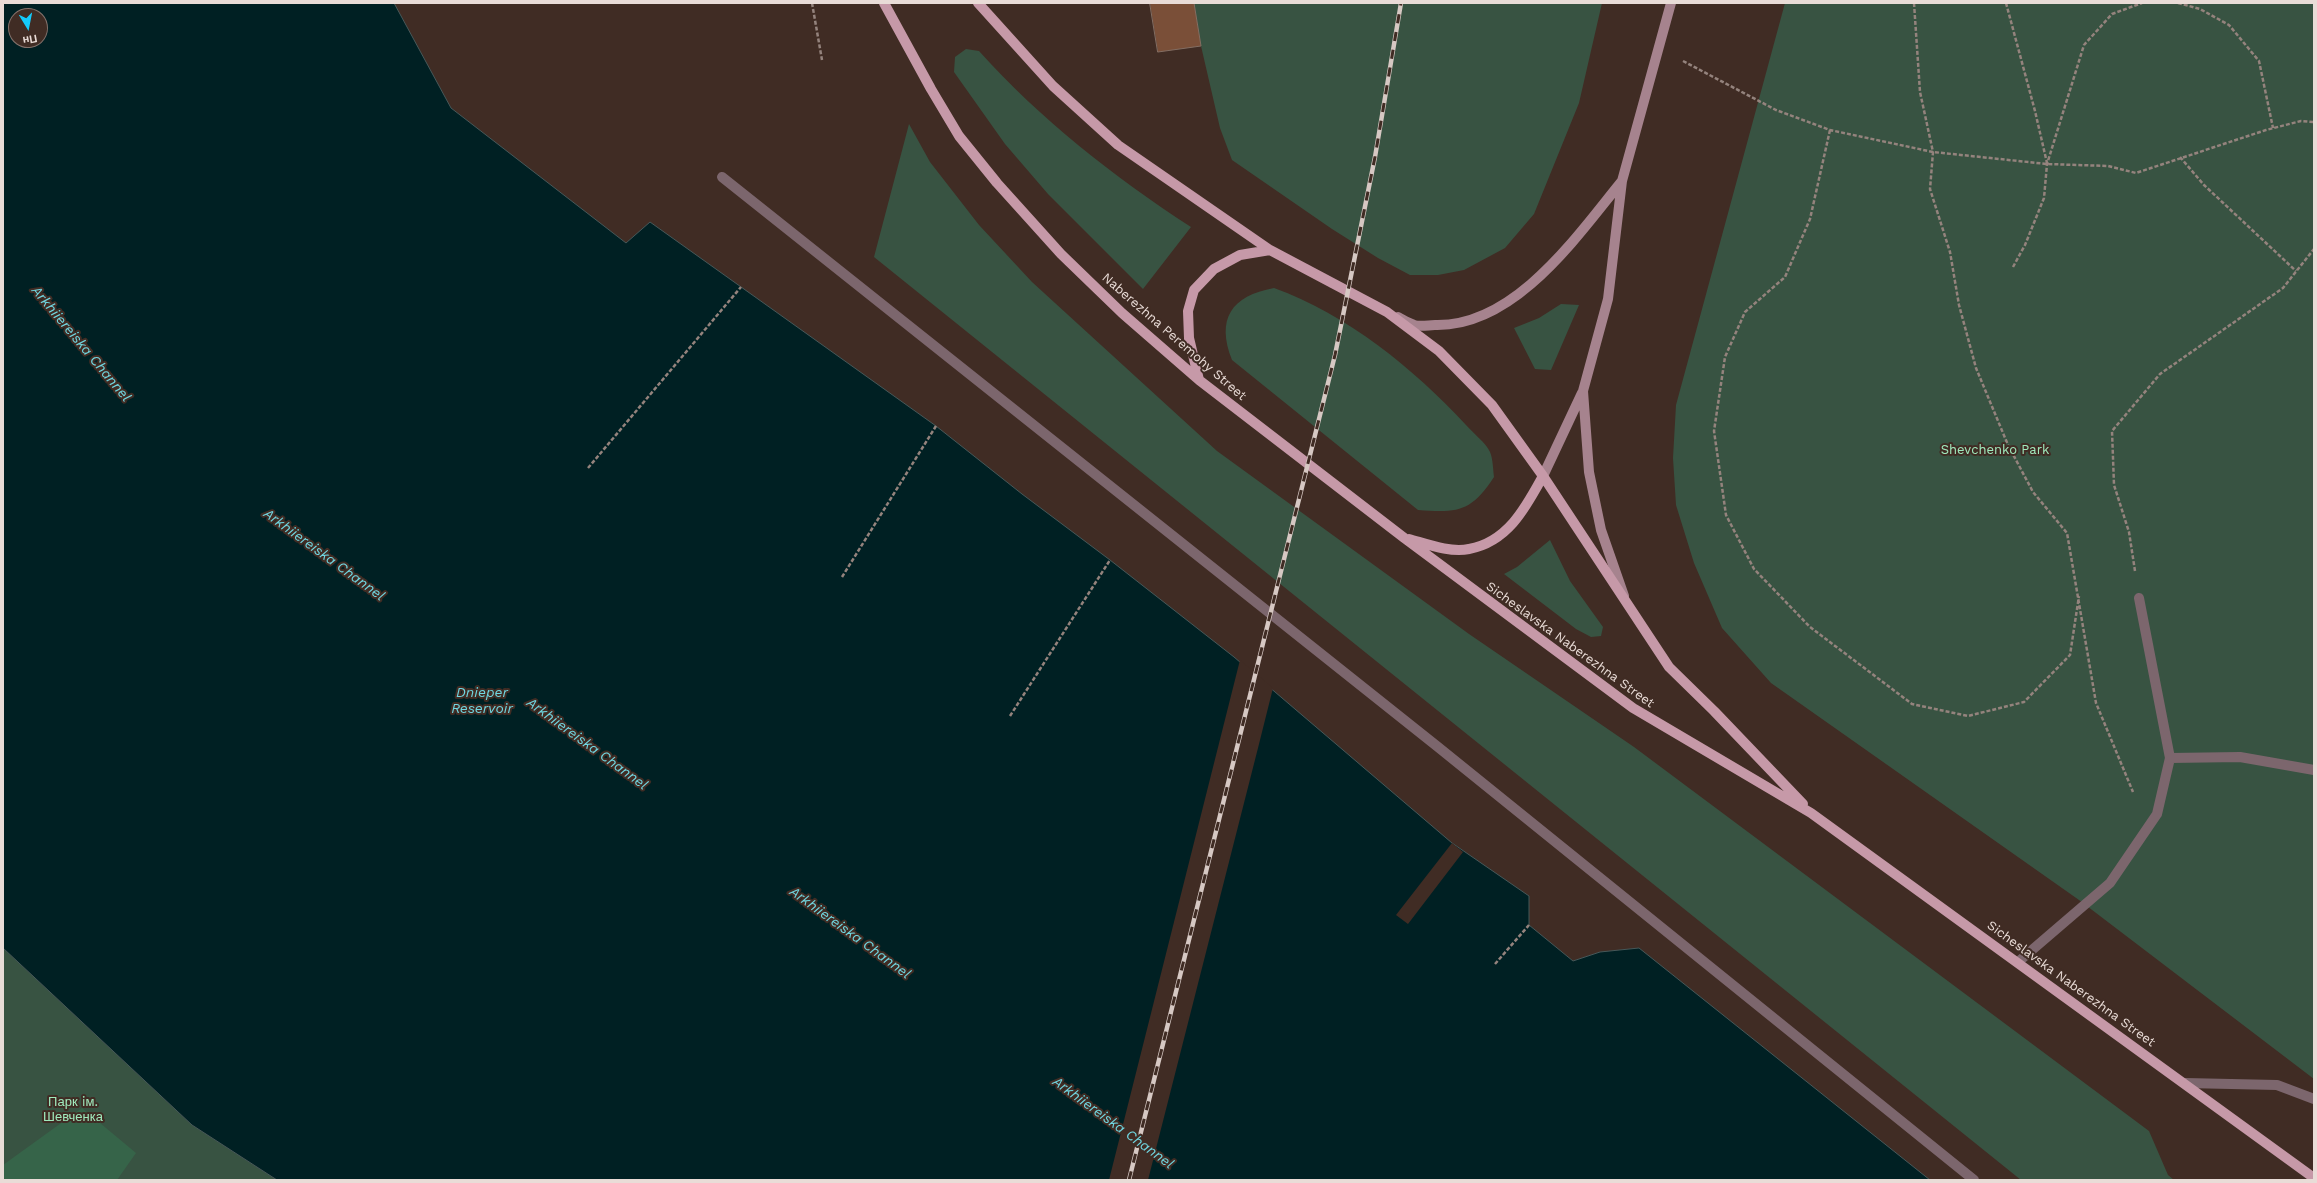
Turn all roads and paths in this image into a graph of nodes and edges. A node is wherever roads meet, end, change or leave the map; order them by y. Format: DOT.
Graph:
graph roads {
  1 [pos="812,3"];
  2 [pos="884,3"];
  3 [pos="978,3"];
  4 [pos="1671,3"];
  5 [pos="1914,3"];
  6 [pos="2006,3"];
  7 [pos="2142,3"];
  8 [pos="2178,3"];
  9 [pos="2194,3"];
  10 [pos="2192,7"];
  11 [pos="1660,49"];
  12 [pos="822,60"];
  13 [pos="2314,122"];
  14 [pos="2273,128"];
  15 [pos="1830,130"];
  16 [pos="1933,152"];
  17 [pos="2180,157"];
  18 [pos="2047,164"];
  19 [pos="722,177"];
  20 [pos="1622,181"];
  21 [pos="2314,249"];
  22 [pos="1270,250"];
  23 [pos="2013,267"];
  24 [pos="2296,271"];
  25 [pos="741,287"];
  26 [pos="1387,312"];
  27 [pos="1199,380"];
  28 [pos="1583,391"];
  29 [pos="936,426"];
  30 [pos="588,468"];
  31 [pos="1543,476"];
  32 [pos="1403,537"];
  33 [pos="1110,560"];
  34 [pos="842,577"];
  35 [pos="2078,596"];
  36 [pos="2139,598"];
  37 [pos="1627,604"];
  38 [pos="1010,716"];
  39 [pos="2170,758"];
  40 [pos="2314,770"];
  41 [pos="1811,813"];
  42 [pos="2148,827"];
  43 [pos="1529,925"];
  44 [pos="2018,962"];
  45 [pos="1495,964"];
  46 [pos="2185,1083"];
  47 [pos="2314,1099"];
  48 [pos="2314,1178"];
  49 [pos="1974,1180"];
  1 -- 12 [label="path"];
  2 -- 27 [label="main road, Naberezhna Peremohy Street"];
  3 -- 22 [label="main road"];
  4 -- 11 [label="main road"];
  5 -- 16 [label="path"];
  6 -- 18 [label="path"];
  7 -- 18 [label="path"];
  8 -- 10 [label="path"];
  9 -- 10 [label="path"];
  10 -- 14 [label="path"];
  11 -- 15 [label="path"];
  11 -- 20 [label="main road"];
  13 -- 14 [label="path"];
  14 -- 17 [label="path"];
  15 -- 16 [label="path"];
  15 -- 35 [label="path"];
  16 -- 18 [label="path"];
  16 -- 35 [label="path"];
  17 -- 18 [label="path"];
  17 -- 24 [label="path"];
  18 -- 23 [label="path"];
  19 -- 49 [label="street"];
  20 -- 26 [label="main road"];
  20 -- 28 [label="main road"];
  21 -- 24 [label="path"];
  22 -- 26 [label="main road"];
  22 -- 27 [label="main road"];
  24 -- 36 [label="path"];
  25 -- 30 [label="path"];
  26 -- 31 [label="main road"];
  27 -- 32 [label="main road, Naberezhna Peremohy Street"];
  28 -- 31 [label="main road"];
  28 -- 37 [label="main road"];
  29 -- 34 [label="path"];
  31 -- 32 [label="main road"];
  31 -- 37 [label="main road, Sicheslavska Naberezhna Street"];
  32 -- 41 [label="main road, Sicheslavska Naberezhna Street"];
  33 -- 38 [label="path"];
  35 -- 42 [label="path"];
  36 -- 39 [label="street"];
  37 -- 41 [label="main road, Sicheslavska Naberezhna Street"];
  39 -- 40 [label="street"];
  39 -- 42 [label="street"];
  41 -- 44 [label="main road, Sicheslavska Naberezhna Street"];
  42 -- 44 [label="street"];
  43 -- 45 [label="path"];
  44 -- 46 [label="main road, Sicheslavska Naberezhna Street"];
  46 -- 47 [label="street"];
  46 -- 48 [label="main road, Sicheslavska Naberezhna Street"];
}
